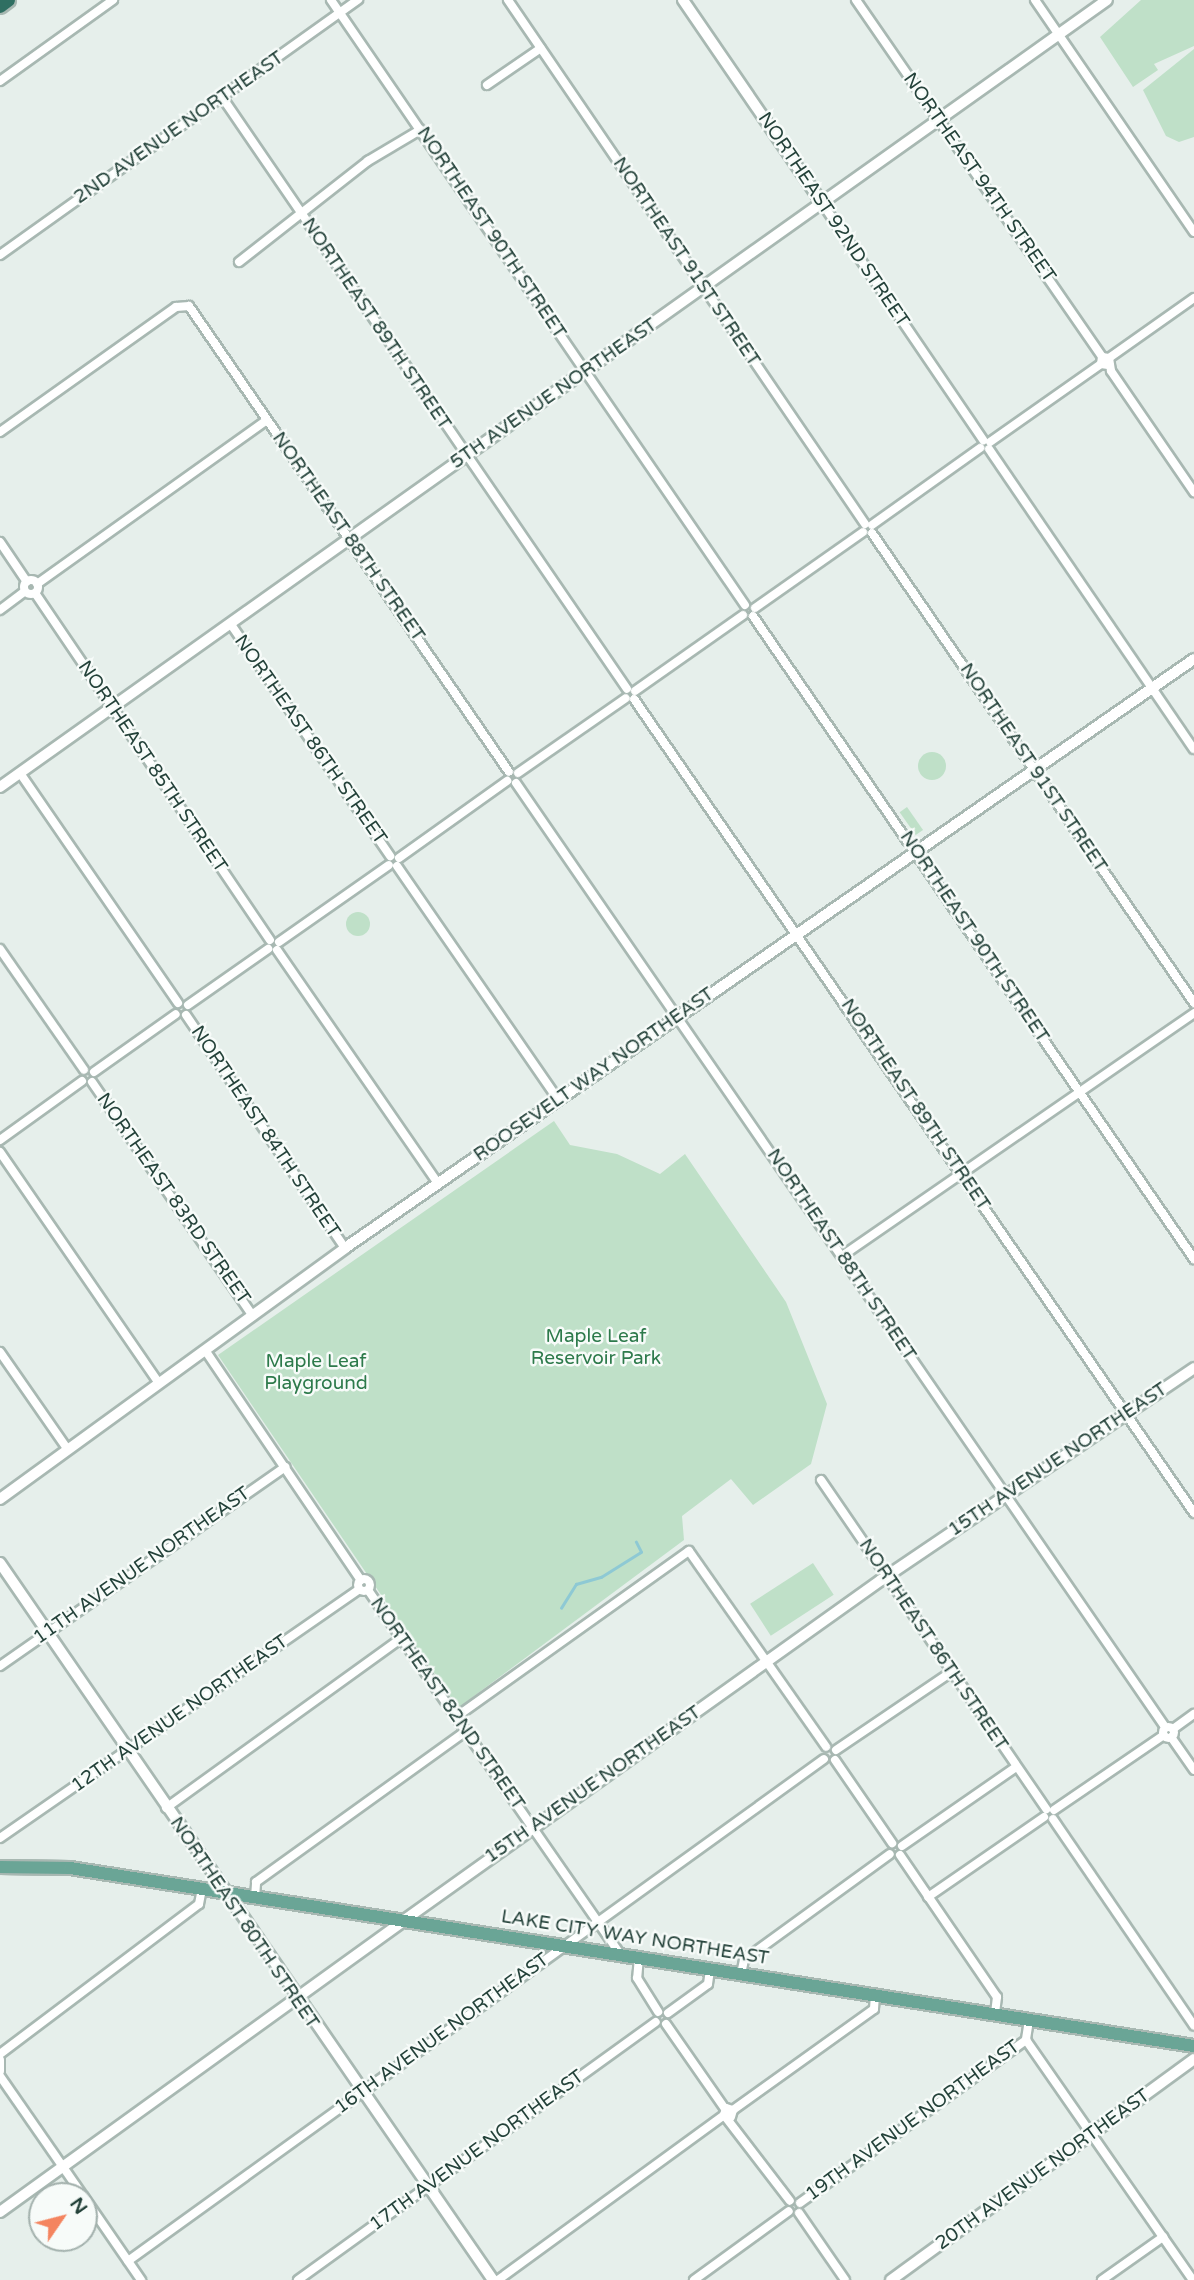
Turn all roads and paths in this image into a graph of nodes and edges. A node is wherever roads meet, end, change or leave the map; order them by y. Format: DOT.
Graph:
graph roads {
  1 [pos="8,0"];
  2 [pos="113,0"];
  3 [pos="331,0"];
  4 [pos="358,0"];
  5 [pos="508,0"];
  6 [pos="683,0"];
  7 [pos="856,0"];
  8 [pos="1035,0"];
  9 [pos="1107,0"];
  10 [pos="0,6"];
  11 [pos="340,13"];
  12 [pos="1059,35"];
  13 [pos="541,48"];
  14 [pos="0,81"];
  15 [pos="487,85"];
  16 [pos="222,97"];
  17 [pos="939,121"];
  18 [pos="420,130"];
  19 [pos="822,203"];
  20 [pos="303,217"];
  21 [pos="1194,232"];
  22 [pos="0,255"];
  23 [pos="239,262"];
  24 [pos="703,287"];
  25 [pos="1194,298"];
  26 [pos="1105,361"];
  27 [pos="586,371"];
  28 [pos="267,419"];
  29 [pos="0,432"];
  30 [pos="986,445"];
  31 [pos="466,456"];
  32 [pos="1194,492"];
  33 [pos="868,528"];
  34 [pos="349,539"];
  35 [pos="0,542"];
  36 [pos="31,587"];
  37 [pos="0,610"];
  38 [pos="749,611"];
  39 [pos="230,623"];
  40 [pos="1194,659"];
  41 [pos="1151,688"];
  42 [pos="631,694"];
  43 [pos="112,708"];
  44 [pos="1194,749"];
  45 [pos="1034,769"];
  46 [pos="20,773"];
  47 [pos="511,776"];
  48 [pos="0,787"];
  49 [pos="915,852"];
  50 [pos="394,861"];
  51 [pos="798,935"];
  52 [pos="274,945"];
  53 [pos="0,949"];
  54 [pos="178,1003"];
  55 [pos="1194,1003"];
  56 [pos="188,1005"];
  57 [pos="1194,1013"];
  58 [pos="176,1014"];
  59 [pos="186,1015"];
  60 [pos="678,1017"];
  61 [pos="84,1070"];
  62 [pos="94,1072"];
  63 [pos="82,1081"];
  64 [pos="92,1082"];
  65 [pos="1080,1093"];
  66 [pos="558,1099"];
  67 [pos="0,1140"];
  68 [pos="0,1150"];
  69 [pos="961,1174"];
  70 [pos="438,1183"];
  71 [pos="345,1248"];
  72 [pos="842,1256"];
  73 [pos="1194,1259"];
  74 [pos="253,1316"];
  75 [pos="205,1350"];
  76 [pos="0,1352"];
  77 [pos="1194,1368"];
  78 [pos="159,1383"];
  79 [pos="1126,1414"];
  80 [pos="68,1450"];
  81 [pos="285,1467"];
  82 [pos="821,1480"];
  83 [pos="1007,1495"];
  84 [pos="0,1499"];
  85 [pos="1194,1513"];
  86 [pos="0,1563"];
  87 [pos="886,1577"];
  88 [pos="364,1590"];
  89 [pos="47,1632"];
  90 [pos="402,1638"];
  91 [pos="767,1662"];
  92 [pos="0,1666"];
  93 [pos="951,1672"];
  94 [pos="1194,1714"];
  95 [pos="456,1717"];
  96 [pos="466,1731"];
  97 [pos="1168,1732"];
  98 [pos="826,1747"];
  99 [pos="127,1750"];
  100 [pos="836,1750"];
  101 [pos="824,1759"];
  102 [pos="835,1760"];
  103 [pos="1016,1767"];
  104 [pos="1194,1770"];
  105 [pos="166,1808"];
  106 [pos="1049,1814"];
  107 [pos="532,1827"];
  108 [pos="0,1838"];
  109 [pos="892,1843"];
  110 [pos="902,1846"];
  111 [pos="890,1854"];
  112 [pos="900,1855"];
  113 [pos="0,1858"];
  114 [pos="0,1867"];
  115 [pos="70,1868"];
  116 [pos="202,1889"];
  117 [pos="222,1892"];
  118 [pos="928,1897"];
  119 [pos="255,1898"];
  120 [pos="596,1920"];
  121 [pos="403,1921"];
  122 [pos="561,1946"];
  123 [pos="621,1955"];
  124 [pos="639,1957"];
  125 [pos="710,1969"];
  126 [pos="741,1974"];
  127 [pos="875,1995"];
  128 [pos="295,1999"];
  129 [pos="658,2012"];
  130 [pos="668,2014"];
  131 [pos="995,2014"];
  132 [pos="1029,2020"];
  133 [pos="656,2022"];
  134 [pos="666,2024"];
  135 [pos="1194,2026"];
  136 [pos="1026,2040"];
  137 [pos="1194,2046"];
  138 [pos="0,2054"];
  139 [pos="1194,2059"];
  140 [pos="0,2060"];
  141 [pos="0,2071"];
  142 [pos="0,2076"];
  143 [pos="362,2093"];
  144 [pos="728,2113"];
  145 [pos="1093,2134"];
  146 [pos="62,2167"];
  147 [pos="72,2182"];
  148 [pos="428,2187"];
  149 [pos="790,2201"];
  150 [pos="800,2203"];
  151 [pos="789,2211"];
  152 [pos="0,2212"];
  153 [pos="799,2213"];
  154 [pos="98,2218"];
  155 [pos="1163,2237"];
  156 [pos="128,2261"];
  157 [pos="141,2280"];
  158 [pos="298,2280"];
  159 [pos="493,2280"];
  160 [pos="498,2280"];
  161 [pos="694,2280"];
  162 [pos="845,2280"];
  163 [pos="891,2280"];
  164 [pos="1102,2280"];
  165 [pos="1193,2280"];
  1 -- 10 [label="highway"];
  2 -- 14 [label="street"];
  3 -- 11 [label="street, NORTHEAST 90TH STREET"];
  4 -- 11 [label="street, 2ND AVENUE NORTHEAST"];
  5 -- 13 [label="street, NORTHEAST 91ST STREET"];
  6 -- 19 [label="street, NORTHEAST 92ND STREET"];
  7 -- 17 [label="street, NORTHEAST 94TH STREET"];
  8 -- 12 [label="street"];
  9 -- 12 [label="main road, 5TH AVENUE NORTHEAST"];
  11 -- 16 [label="street, 2ND AVENUE NORTHEAST"];
  11 -- 18 [label="street, NORTHEAST 90TH STREET"];
  12 -- 17 [label="main road, 5TH AVENUE NORTHEAST"];
  12 -- 21 [label="street"];
  13 -- 15 [label="street"];
  13 -- 24 [label="street, NORTHEAST 91ST STREET"];
  16 -- 20 [label="street, NORTHEAST 89TH STREET"];
  16 -- 22 [label="street, 2ND AVENUE NORTHEAST"];
  17 -- 19 [label="main road, 5TH AVENUE NORTHEAST"];
  17 -- 26 [label="street, NORTHEAST 94TH STREET"];
  18 -- 20 [label="street"];
  18 -- 27 [label="street, NORTHEAST 90TH STREET"];
  19 -- 24 [label="main road, 5TH AVENUE NORTHEAST"];
  19 -- 30 [label="street, NORTHEAST 92ND STREET"];
  20 -- 23 [label="street"];
  20 -- 31 [label="street, NORTHEAST 89TH STREET"];
  24 -- 27 [label="main road, 5TH AVENUE NORTHEAST"];
  24 -- 33 [label="street, NORTHEAST 91ST STREET"];
  25 -- 26 [label="street"];
  26 -- 30 [label="street"];
  26 -- 32 [label="street, NORTHEAST 94TH STREET"];
  27 -- 31 [label="main road, 5TH AVENUE NORTHEAST"];
  27 -- 38 [label="street, NORTHEAST 90TH STREET"];
  28 -- 29 [label="street, NORTHEAST 88TH STREET"];
  28 -- 34 [label="street, NORTHEAST 88TH STREET"];
  28 -- 36 [label="street"];
  30 -- 33 [label="street"];
  30 -- 41 [label="street, NORTHEAST 92ND STREET"];
  31 -- 34 [label="main road, 5TH AVENUE NORTHEAST"];
  31 -- 42 [label="street, NORTHEAST 89TH STREET"];
  33 -- 38 [label="street"];
  33 -- 45 [label="street, NORTHEAST 91ST STREET"];
  34 -- 39 [label="main road, 5TH AVENUE NORTHEAST"];
  34 -- 47 [label="street, NORTHEAST 88TH STREET"];
  35 -- 36 [label="street, NORTHEAST 85TH STREET"];
  36 -- 37 [label="street"];
  36 -- 43 [label="street, NORTHEAST 85TH STREET"];
  38 -- 42 [label="street"];
  38 -- 49 [label="street, NORTHEAST 90TH STREET"];
  39 -- 43 [label="main road, 5TH AVENUE NORTHEAST"];
  39 -- 50 [label="street, NORTHEAST 86TH STREET"];
  40 -- 41 [label="main road, ROOSEVELT WAY NORTHEAST"];
  41 -- 44 [label="street, NORTHEAST 92ND STREET"];
  41 -- 45 [label="main road, ROOSEVELT WAY NORTHEAST"];
  42 -- 47 [label="street"];
  42 -- 51 [label="street, NORTHEAST 89TH STREET"];
  43 -- 46 [label="main road, 5TH AVENUE NORTHEAST"];
  43 -- 52 [label="street, NORTHEAST 85TH STREET"];
  45 -- 49 [label="main road, ROOSEVELT WAY NORTHEAST"];
  45 -- 55 [label="street, NORTHEAST 91ST STREET"];
  46 -- 48 [label="main road, 5TH AVENUE NORTHEAST"];
  46 -- 54 [label="street"];
  47 -- 50 [label="street"];
  47 -- 60 [label="street, NORTHEAST 88TH STREET"];
  49 -- 51 [label="main road, ROOSEVELT WAY NORTHEAST"];
  49 -- 65 [label="street, NORTHEAST 90TH STREET"];
  50 -- 52 [label="street"];
  50 -- 66 [label="street, NORTHEAST 86TH STREET"];
  51 -- 60 [label="main road, ROOSEVELT WAY NORTHEAST"];
  51 -- 69 [label="street, NORTHEAST 89TH STREET"];
  52 -- 56 [label="street"];
  52 -- 70 [label="street, NORTHEAST 85TH STREET"];
  53 -- 61 [label="street"];
  54 -- 56 [label="street"];
  54 -- 58 [label="street"];
  56 -- 59 [label="street"];
  57 -- 65 [label="street"];
  58 -- 59 [label="street"];
  58 -- 62 [label="street"];
  59 -- 71 [label="street, NORTHEAST 84TH STREET"];
  60 -- 66 [label="main road, ROOSEVELT WAY NORTHEAST"];
  60 -- 72 [label="street, NORTHEAST 88TH STREET"];
  61 -- 62 [label="street"];
  61 -- 63 [label="street"];
  62 -- 64 [label="street"];
  63 -- 64 [label="street"];
  63 -- 67 [label="street"];
  64 -- 74 [label="street, NORTHEAST 83RD STREET"];
  65 -- 69 [label="street"];
  65 -- 73 [label="street, NORTHEAST 90TH STREET"];
  66 -- 70 [label="main road, ROOSEVELT WAY NORTHEAST"];
  67 -- 68 [label="street"];
  68 -- 78 [label="street"];
  69 -- 72 [label="street"];
  69 -- 79 [label="street, NORTHEAST 89TH STREET"];
  70 -- 71 [label="main road, ROOSEVELT WAY NORTHEAST"];
  71 -- 74 [label="main road, ROOSEVELT WAY NORTHEAST"];
  72 -- 83 [label="street, NORTHEAST 88TH STREET"];
  74 -- 75 [label="main road, ROOSEVELT WAY NORTHEAST"];
  75 -- 78 [label="main road, ROOSEVELT WAY NORTHEAST"];
  75 -- 81 [label="street, NORTHEAST 82ND STREET"];
  76 -- 80 [label="street"];
  77 -- 79 [label="street, 15TH AVENUE NORTHEAST"];
  78 -- 80 [label="main road, ROOSEVELT WAY NORTHEAST"];
  79 -- 83 [label="street, 15TH AVENUE NORTHEAST"];
  79 -- 85 [label="street, NORTHEAST 89TH STREET"];
  80 -- 84 [label="main road, ROOSEVELT WAY NORTHEAST"];
  81 -- 88 [label="street, NORTHEAST 82ND STREET"];
  81 -- 89 [label="street, 11TH AVENUE NORTHEAST"];
  82 -- 87 [label="street, NORTHEAST 86TH STREET"];
  83 -- 87 [label="street, 15TH AVENUE NORTHEAST"];
  83 -- 97 [label="street, NORTHEAST 88TH STREET"];
  86 -- 89 [label="street, NORTHEAST 80TH STREET"];
  87 -- 91 [label="street, 15TH AVENUE NORTHEAST"];
  87 -- 93 [label="street, NORTHEAST 86TH STREET"];
  88 -- 90 [label="street, NORTHEAST 82ND STREET"];
  88 -- 99 [label="street, 12TH AVENUE NORTHEAST"];
  89 -- 92 [label="street, 11TH AVENUE NORTHEAST"];
  89 -- 99 [label="street, NORTHEAST 80TH STREET"];
  90 -- 95 [label="street, NORTHEAST 82ND STREET"];
  90 -- 105 [label="street"];
  91 -- 95 [label="street"];
  91 -- 98 [label="street"];
  91 -- 107 [label="street, 15TH AVENUE NORTHEAST"];
  93 -- 100 [label="street"];
  93 -- 103 [label="street, NORTHEAST 86TH STREET"];
  94 -- 97 [label="street"];
  95 -- 96 [label="street, NORTHEAST 82ND STREET"];
  96 -- 107 [label="street, NORTHEAST 82ND STREET"];
  96 -- 119 [label="street"];
  97 -- 104 [label="street, NORTHEAST 88TH STREET"];
  97 -- 106 [label="street"];
  98 -- 100 [label="street"];
  98 -- 101 [label="street"];
  99 -- 105 [label="street, NORTHEAST 80TH STREET"];
  99 -- 108 [label="street, 12TH AVENUE NORTHEAST"];
  100 -- 102 [label="street"];
  101 -- 102 [label="street"];
  101 -- 120 [label="street, 16TH AVENUE NORTHEAST"];
  102 -- 109 [label="street"];
  103 -- 106 [label="street, NORTHEAST 86TH STREET"];
  103 -- 110 [label="street"];
  105 -- 117 [label="street, NORTHEAST 80TH STREET"];
  106 -- 118 [label="street"];
  106 -- 135 [label="street, NORTHEAST 86TH STREET"];
  107 -- 120 [label="street, NORTHEAST 82ND STREET"];
  107 -- 121 [label="street, 15TH AVENUE NORTHEAST"];
  109 -- 110 [label="street"];
  109 -- 111 [label="street"];
  110 -- 112 [label="street"];
  111 -- 112 [label="street"];
  111 -- 126 [label="street"];
  112 -- 118 [label="street"];
  113 -- 115 [label="main road, LAKE CITY WAY NORTHEAST"];
  114 -- 115 [label="main road, LAKE CITY WAY NORTHEAST"];
  115 -- 116 [label="main road, LAKE CITY WAY NORTHEAST"];
  116 -- 117 [label="main road, LAKE CITY WAY NORTHEAST"];
  116 -- 138 [label="street"];
  117 -- 119 [label="main road, LAKE CITY WAY NORTHEAST"];
  117 -- 128 [label="street, NORTHEAST 80TH STREET"];
  118 -- 131 [label="street"];
  119 -- 121 [label="main road, LAKE CITY WAY NORTHEAST"];
  120 -- 122 [label="street, 16TH AVENUE NORTHEAST"];
  120 -- 123 [label="street, NORTHEAST 82ND STREET"];
  121 -- 122 [label="main road, LAKE CITY WAY NORTHEAST"];
  121 -- 128 [label="main road, 15TH AVENUE NORTHEAST"];
  122 -- 123 [label="main road, LAKE CITY WAY NORTHEAST"];
  122 -- 143 [label="street, 16TH AVENUE NORTHEAST"];
  123 -- 124 [label="main road, LAKE CITY WAY NORTHEAST"];
  124 -- 125 [label="main road, LAKE CITY WAY NORTHEAST"];
  124 -- 129 [label="street"];
  125 -- 126 [label="main road, LAKE CITY WAY NORTHEAST"];
  125 -- 130 [label="street"];
  126 -- 127 [label="main road, LAKE CITY WAY NORTHEAST"];
  127 -- 131 [label="main road, LAKE CITY WAY NORTHEAST"];
  127 -- 144 [label="street"];
  128 -- 143 [label="street, NORTHEAST 80TH STREET"];
  128 -- 146 [label="main road, 15TH AVENUE NORTHEAST"];
  129 -- 130 [label="street"];
  129 -- 133 [label="street"];
  130 -- 134 [label="street"];
  131 -- 132 [label="main road, LAKE CITY WAY NORTHEAST"];
  132 -- 136 [label="street"];
  132 -- 137 [label="main road, LAKE CITY WAY NORTHEAST"];
  133 -- 134 [label="street"];
  133 -- 148 [label="street, 17TH AVENUE NORTHEAST"];
  134 -- 144 [label="street"];
  136 -- 145 [label="street"];
  136 -- 150 [label="street, 19TH AVENUE NORTHEAST"];
  139 -- 145 [label="street, 20TH AVENUE NORTHEAST"];
  140 -- 141 [label="street"];
  142 -- 146 [label="street"];
  143 -- 148 [label="street, NORTHEAST 80TH STREET"];
  143 -- 156 [label="street, 16TH AVENUE NORTHEAST"];
  144 -- 149 [label="street"];
  144 -- 160 [label="street"];
  145 -- 155 [label="street"];
  145 -- 163 [label="street, 20TH AVENUE NORTHEAST"];
  146 -- 147 [label="street"];
  146 -- 152 [label="main road, 15TH AVENUE NORTHEAST"];
  148 -- 158 [label="street, 17TH AVENUE NORTHEAST"];
  148 -- 159 [label="street, NORTHEAST 80TH STREET"];
  149 -- 150 [label="street"];
  149 -- 151 [label="street"];
  150 -- 153 [label="street"];
  151 -- 153 [label="street"];
  151 -- 161 [label="street, 19TH AVENUE NORTHEAST"];
  153 -- 162 [label="street"];
  154 -- 156 [label="street"];
  155 -- 164 [label="street"];
  155 -- 165 [label="street"];
  156 -- 157 [label="street"];
}
